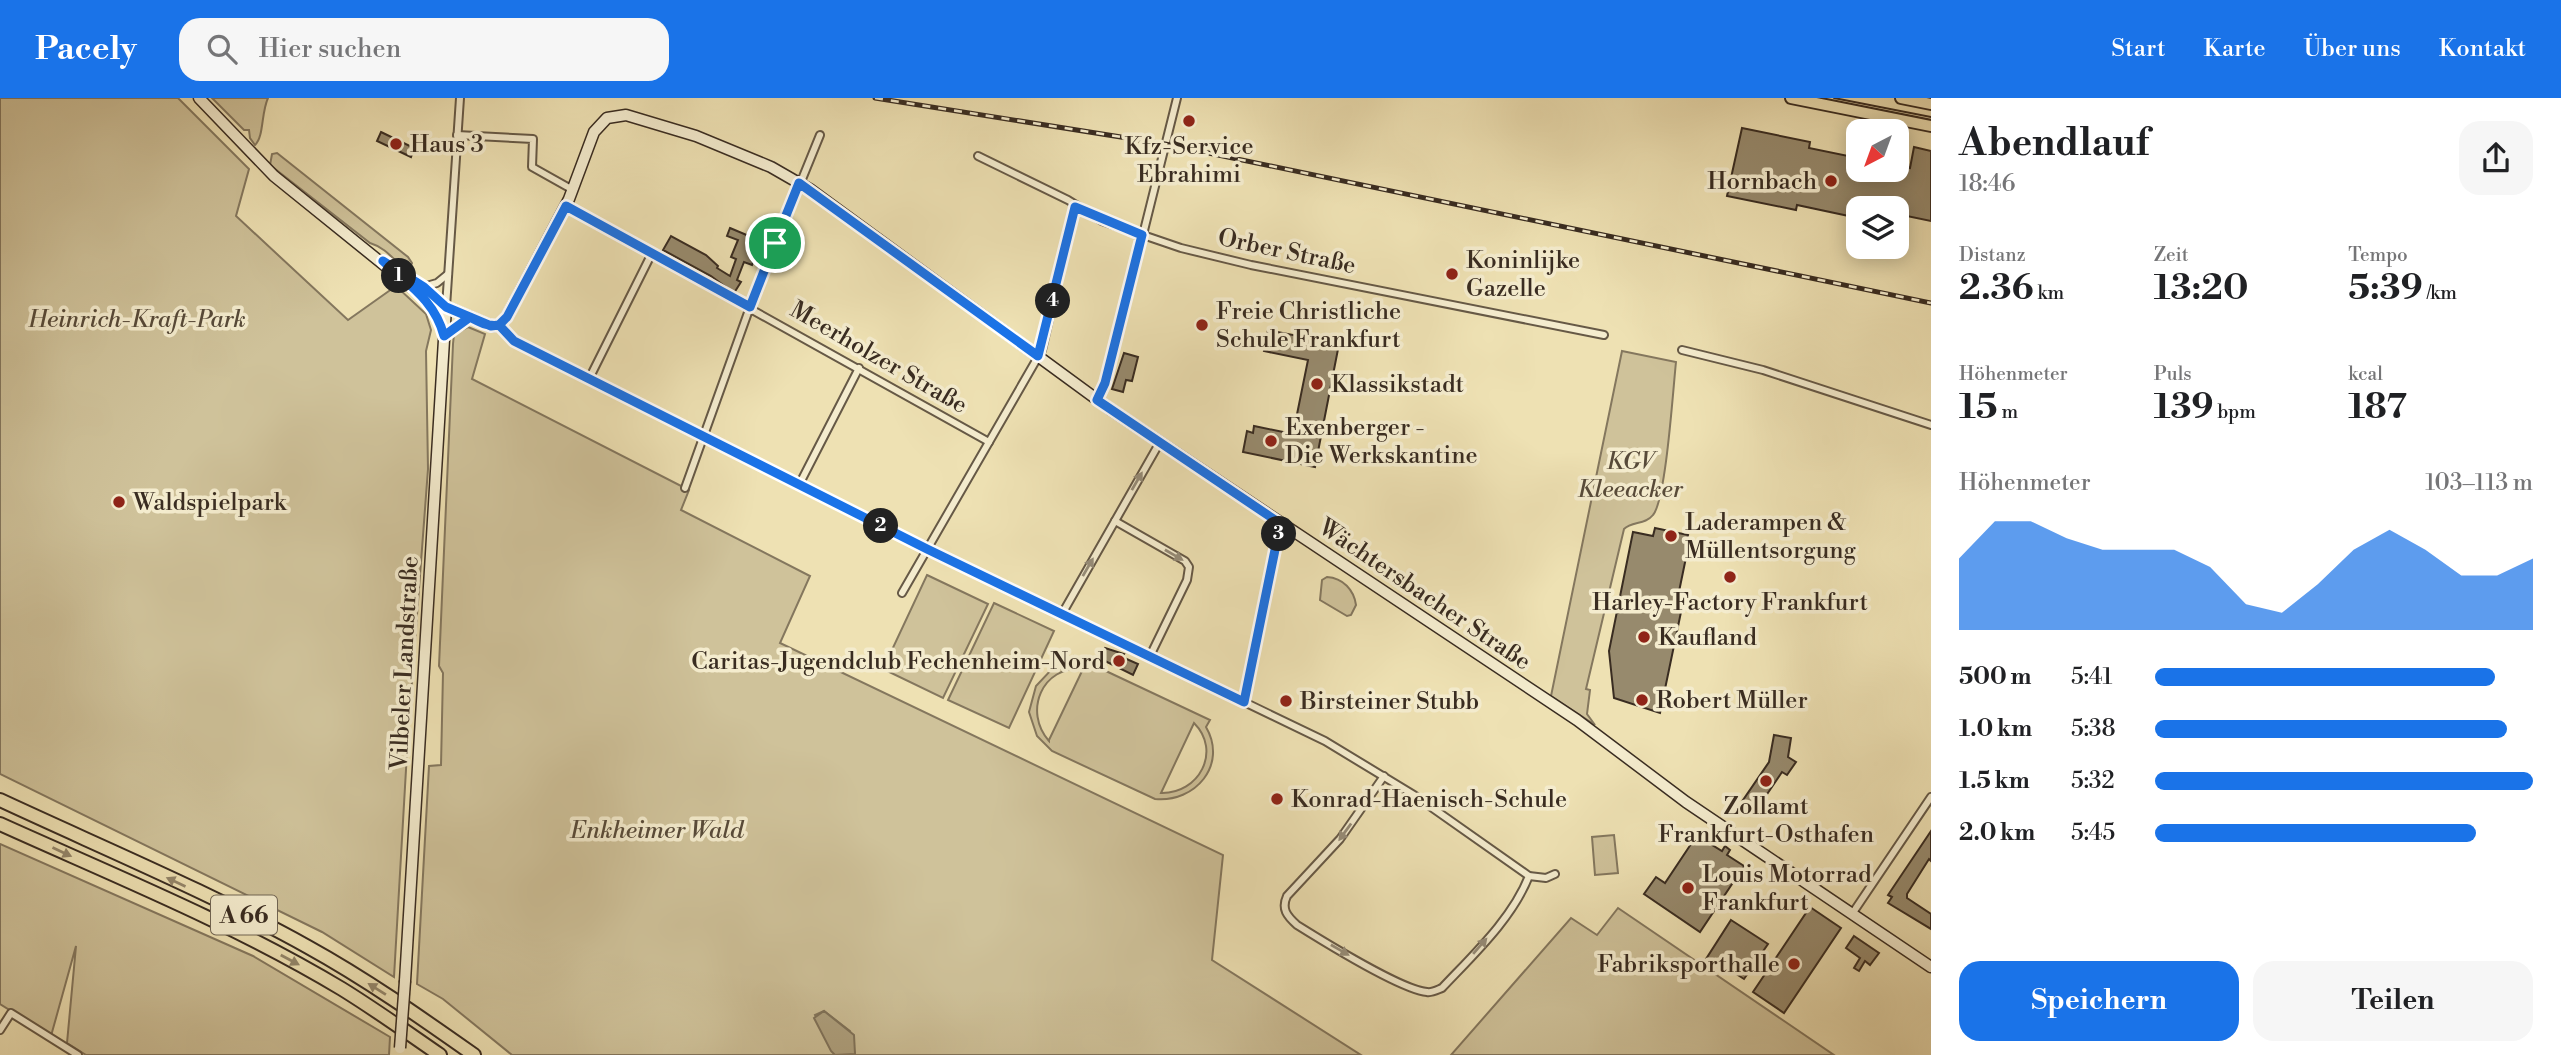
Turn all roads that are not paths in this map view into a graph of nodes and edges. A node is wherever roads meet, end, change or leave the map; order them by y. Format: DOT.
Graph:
graph roads {
  1 [pos="199,98"];
  2 [pos="460,98"];
  3 [pos="1177,98"];
  4 [pos="1791,98"];
  5 [pos="1901,98"];
  6 [pos="1931,104"];
  7 [pos="1931,126"];
  8 [pos="457,135"];
  9 [pos="820,135"];
  10 [pos="978,156"];
  11 [pos="799,183"];
  12 [pos="573,190"];
  13 [pos="566,206"];
  14 [pos="1075,207"];
  15 [pos="1142,235"];
  16 [pos="652,253"];
  17 [pos="448,274"];
  18 [pos="424,292"];
  19 [pos="446,307"];
  20 [pos="750,307"];
  21 [pos="470,317"];
  22 [pos="499,325"];
  23 [pos="1604,335"];
  24 [pos="444,336"];
  25 [pos="1682,350"];
  26 [pos="1038,356"];
  27 [pos="859,368"];
  28 [pos="590,377"];
  29 [pos="1097,400"];
  30 [pos="1931,425"];
  31 [pos="702,435"];
  32 [pos="989,442"];
  33 [pos="1160,442"];
  34 [pos="799,485"];
  35 [pos="685,488"];
  36 [pos="1115,521"];
  37 [pos="1284,526"];
  38 [pos="927,549"];
  39 [pos="902,593"];
  40 [pos="1062,614"];
  41 [pos="1150,656"];
  42 [pos="1244,702"];
  43 [pos="1384,776"];
  44 [pos="1931,797"];
  45 [pos="0,800"];
  46 [pos="0,824"];
  47 [pos="1555,874"];
  48 [pos="1529,876"];
  49 [pos="1852,914"];
  50 [pos="1931,967"];
  51 [pos="0,1030"];
  52 [pos="400,1051"];
  53 [pos="78,1055"];
  54 [pos="440,1055"];
  55 [pos="474,1055"];
  1 -- 18 [label="street"];
  2 -- 8 [label="street, Vilbeler Landstraße"];
  3 -- 15 [label="street"];
  4 -- 7 [label="main road"];
  5 -- 6 [label="main road"];
  8 -- 12 [label="street"];
  8 -- 17 [label="street, Vilbeler Landstraße"];
  9 -- 11 [label="street"];
  10 -- 14 [label="street, Orber Straße"];
  11 -- 12 [label="street, Wächtersbacher Straße"];
  11 -- 20 [label="street"];
  11 -- 26 [label="street, Wächtersbacher Straße"];
  12 -- 13 [label="street"];
  13 -- 16 [label="street, Meerholzer Straße"];
  13 -- 22 [label="street"];
  14 -- 15 [label="street, Orber Straße"];
  14 -- 26 [label="street"];
  15 -- 23 [label="street, Orber Straße"];
  15 -- 29 [label="street"];
  16 -- 20 [label="street, Meerholzer Straße"];
  16 -- 28 [label="street"];
  17 -- 18 [label="street"];
  17 -- 19 [label="street, Vilbeler Landstraße"];
  18 -- 19 [label="street"];
  18 -- 24 [label="street"];
  19 -- 21 [label="street"];
  19 -- 24 [label="street, Vilbeler Landstraße"];
  20 -- 27 [label="street, Meerholzer Straße"];
  20 -- 31 [label="street"];
  21 -- 22 [label="street"];
  21 -- 24 [label="street"];
  22 -- 28 [label="street"];
  24 -- 52 [label="street, Vilbeler Landstraße, bridge"];
  25 -- 30 [label="street"];
  26 -- 29 [label="street, Wächtersbacher Straße"];
  26 -- 32 [label="street"];
  27 -- 32 [label="street, Meerholzer Straße"];
  27 -- 34 [label="street"];
  28 -- 31 [label="street"];
  29 -- 33 [label="street, Wächtersbacher Straße"];
  31 -- 34 [label="street"];
  31 -- 35 [label="street"];
  32 -- 38 [label="street"];
  36 -- 33 [label="street, one-way"];
  33 -- 37 [label="street, Wächtersbacher Straße"];
  34 -- 38 [label="street"];
  40 -- 36 [label="street, one-way"];
  36 -- 41 [label="street, one-way"];
  37 -- 42 [label="street"];
  37 -- 49 [label="street, Wächtersbacher Straße"];
  38 -- 39 [label="street"];
  38 -- 40 [label="street"];
  40 -- 41 [label="street"];
  41 -- 42 [label="street"];
  42 -- 43 [label="street"];
  43 -- 48 [label="street"];
  43 -- 48 [label="street, one-way"];
  44 -- 49 [label="street"];
  55 -- 45 [label="highway, A 66, one-way"];
  46 -- 54 [label="highway, A 66, one-way"];
  47 -- 48 [label="street"];
  49 -- 50 [label="street, Wächtersbacher Straße"];
  51 -- 53 [label="street"];
}
